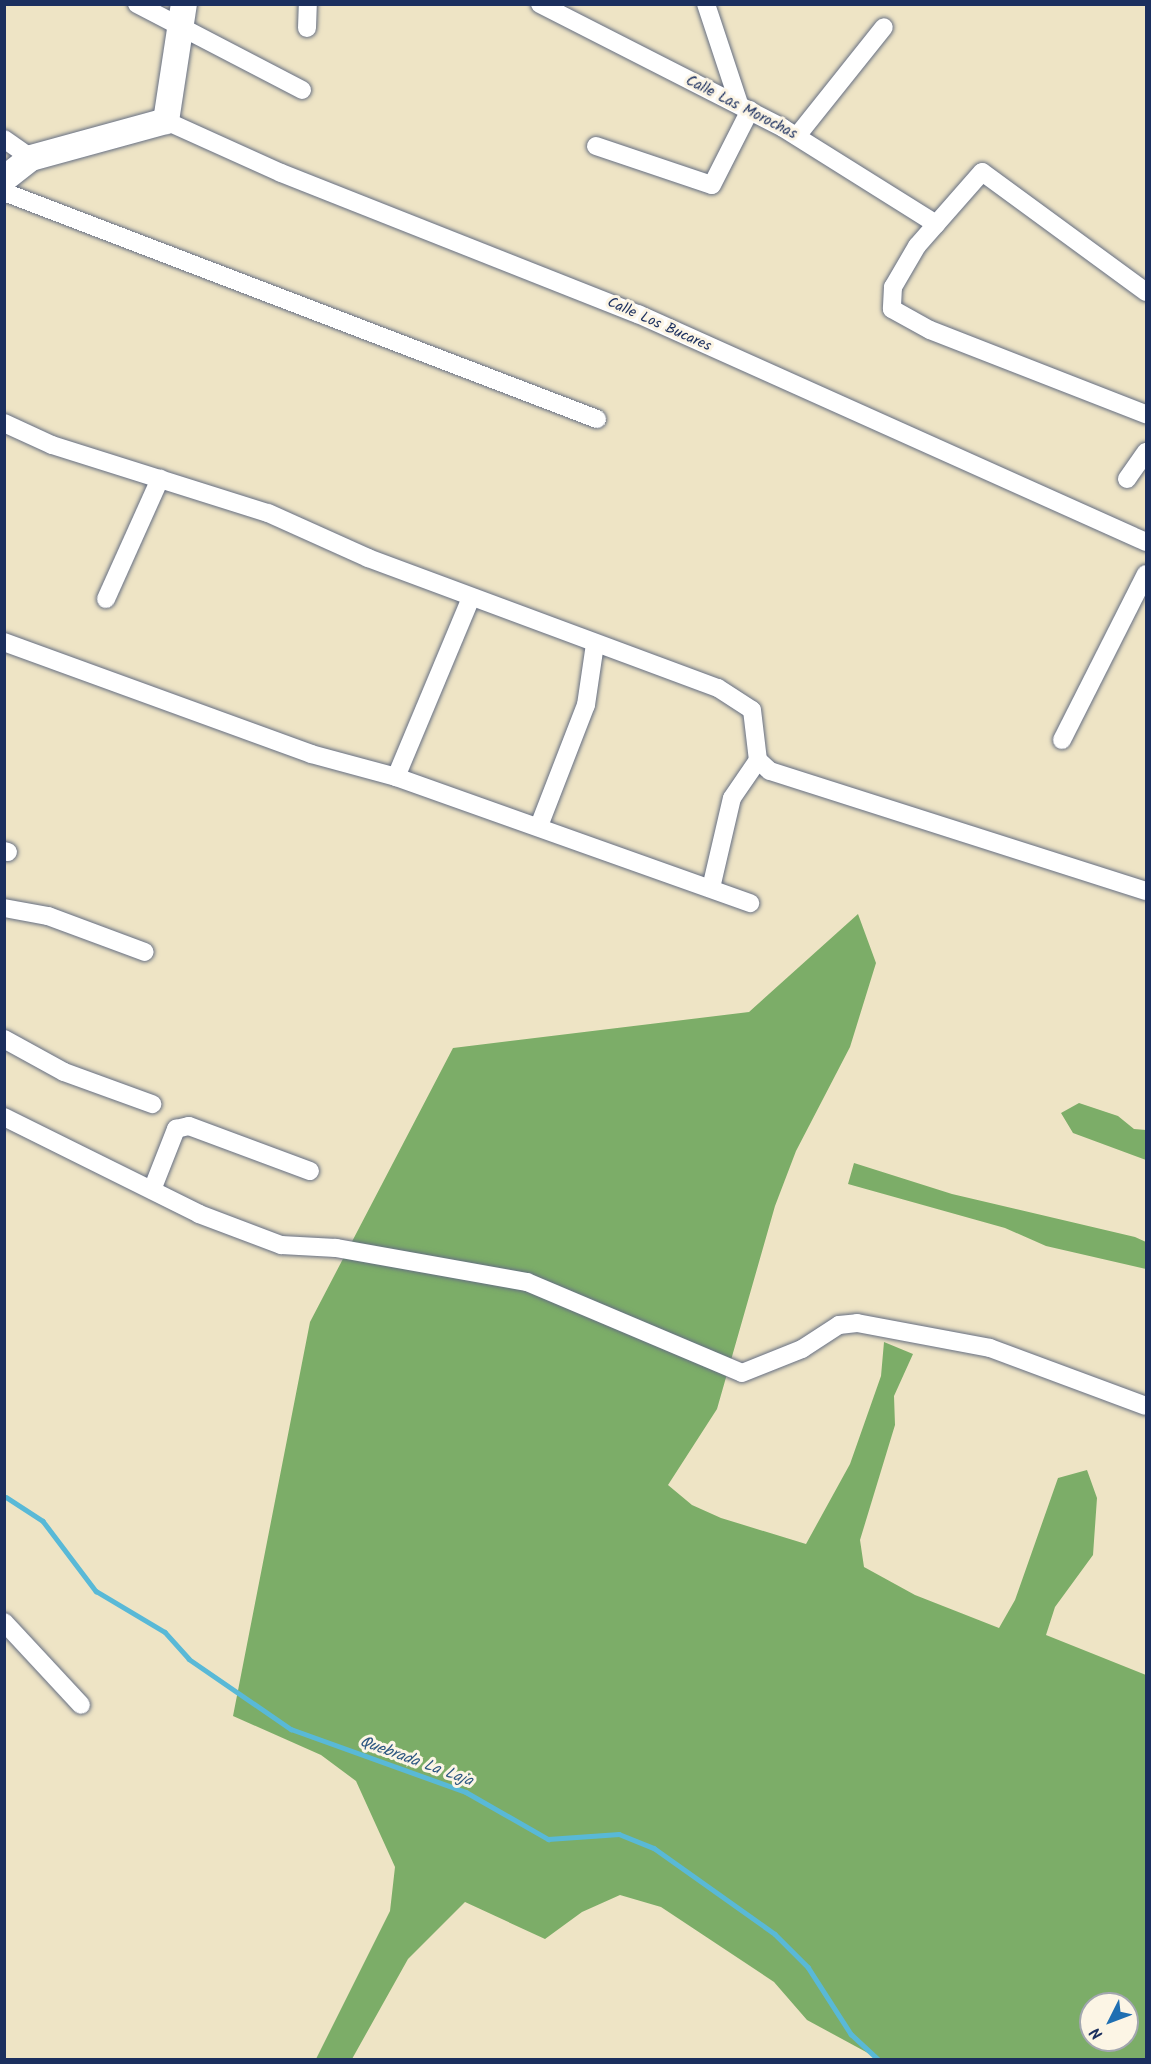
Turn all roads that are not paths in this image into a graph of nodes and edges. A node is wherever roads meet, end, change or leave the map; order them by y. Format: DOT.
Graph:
graph roads {
  1 [pos="137,4"];
  2 [pos="308,4"];
  3 [pos="540,4"];
  4 [pos="565,4"];
  5 [pos="706,4"];
  6 [pos="183,16"];
  7 [pos="884,27"];
  8 [pos="307,28"];
  9 [pos="579,28"];
  10 [pos="302,90"];
  11 [pos="745,107"];
  12 [pos="166,121"];
  13 [pos="797,136"];
  14 [pos="4,138"];
  15 [pos="596,146"];
  16 [pos="31,158"];
  17 [pos="4,179"];
  18 [pos="4,192"];
  19 [pos="936,224"];
  20 [pos="1146,292"];
  21 [pos="1146,414"];
  22 [pos="597,419"];
  23 [pos="4,423"];
  24 [pos="1146,452"];
  25 [pos="160,479"];
  26 [pos="1127,479"];
  27 [pos="1146,542"];
  28 [pos="1146,574"];
  29 [pos="471,598"];
  30 [pos="106,599"];
  31 [pos="4,642"];
  32 [pos="595,644"];
  33 [pos="1062,740"];
  34 [pos="758,760"];
  35 [pos="396,777"];
  36 [pos="539,826"];
  37 [pos="711,888"];
  38 [pos="1146,891"];
  39 [pos="750,903"];
  40 [pos="4,908"];
  41 [pos="145,951"];
  42 [pos="4,1039"];
  43 [pos="152,1104"];
  44 [pos="4,1117"];
  45 [pos="310,1171"];
  46 [pos="152,1190"];
  47 [pos="1146,1406"];
  48 [pos="4,1622"];
  49 [pos="81,1705"];
  1 -- 6 [label="street"];
  2 -- 8 [label="street"];
  3 -- 9 [label="street, Calle Las Morochas"];
  4 -- 9 [label="street"];
  5 -- 11 [label="street"];
  6 -- 10 [label="street"];
  6 -- 12 [label="street"];
  7 -- 13 [label="street"];
  9 -- 11 [label="street, Calle Las Morochas"];
  11 -- 13 [label="street, Calle Las Morochas"];
  11 -- 15 [label="street"];
  12 -- 16 [label="street"];
  12 -- 27 [label="street, Calle Los Bucares"];
  13 -- 19 [label="street, Calle Las Morochas"];
  14 -- 16 [label="street"];
  16 -- 17 [label="street"];
  18 -- 22 [label="street"];
  19 -- 20 [label="street"];
  19 -- 21 [label="street"];
  23 -- 25 [label="street"];
  24 -- 26 [label="street"];
  25 -- 29 [label="street"];
  25 -- 30 [label="street"];
  28 -- 33 [label="street"];
  29 -- 32 [label="street"];
  29 -- 35 [label="street"];
  31 -- 35 [label="street"];
  32 -- 34 [label="street"];
  32 -- 36 [label="street"];
  34 -- 37 [label="street"];
  34 -- 38 [label="street"];
  35 -- 36 [label="street"];
  36 -- 37 [label="street"];
  37 -- 39 [label="street"];
  40 -- 41 [label="street"];
  42 -- 43 [label="street"];
  44 -- 46 [label="street"];
  45 -- 46 [label="street"];
  46 -- 47 [label="street"];
  48 -- 49 [label="street"];
}
